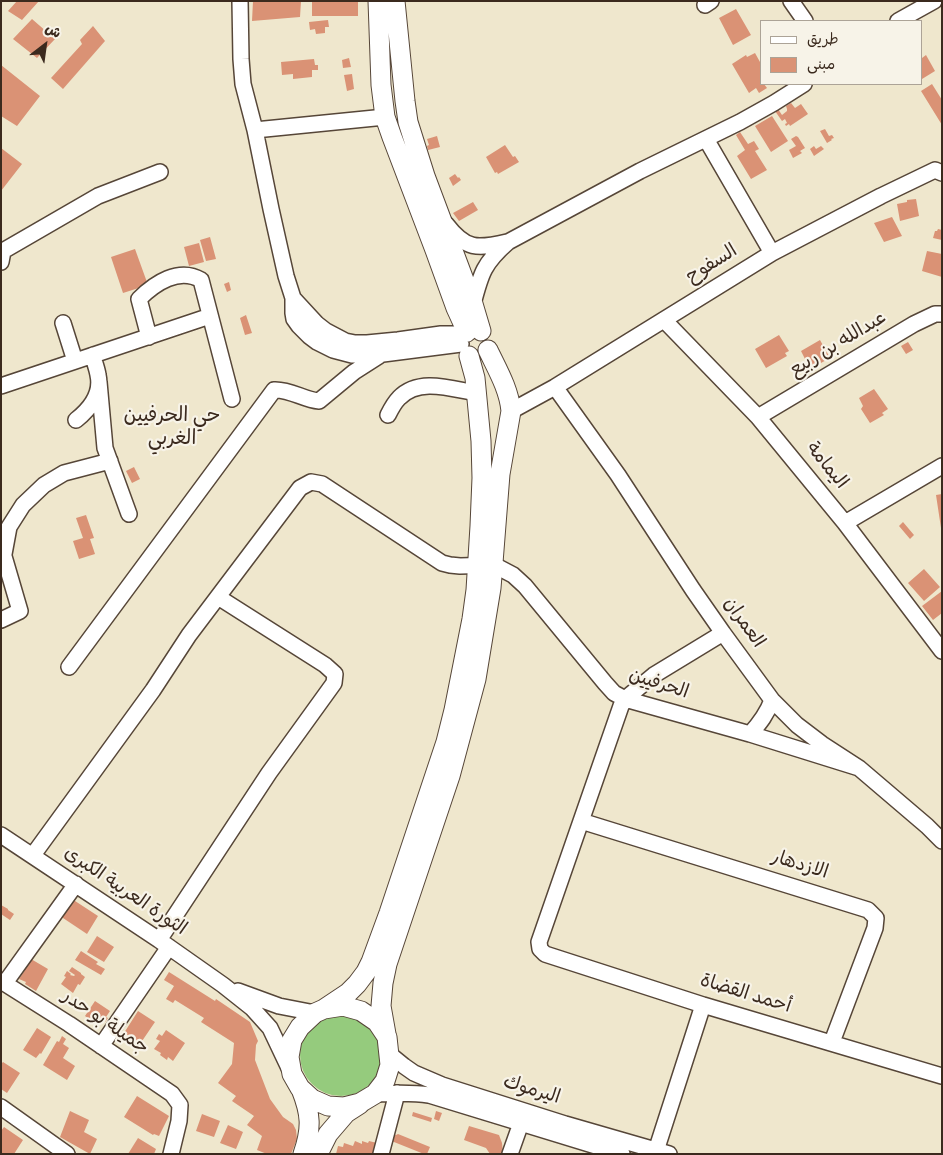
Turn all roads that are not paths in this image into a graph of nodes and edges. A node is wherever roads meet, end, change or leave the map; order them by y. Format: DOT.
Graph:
graph roads {
  1 [pos="240,1"];
  2 [pos="378,1"];
  3 [pos="394,1"];
  4 [pos="791,1"];
  5 [pos="934,1"];
  6 [pos="804,20"];
  7 [pos="900,20"];
  8 [pos="802,85"];
  9 [pos="385,117"];
  10 [pos="255,130"];
  11 [pos="706,139"];
  12 [pos="939,170"];
  13 [pos="160,172"];
  14 [pos="441,217"];
  15 [pos="508,242"];
  16 [pos="772,253"];
  17 [pos="1,262"];
  18 [pos="293,298"];
  19 [pos="474,304"];
  20 [pos="942,314"];
  21 [pos="210,316"];
  22 [pos="664,320"];
  23 [pos="63,324"];
  24 [pos="149,336"];
  25 [pos="469,339"];
  26 [pos="383,354"];
  27 [pos="93,355"];
  28 [pos="75,361"];
  29 [pos="98,382"];
  30 [pos="1,386"];
  31 [pos="555,387"];
  32 [pos="232,399"];
  33 [pos="477,401"];
  34 [pos="510,402"];
  35 [pos="388,415"];
  36 [pos="758,417"];
  37 [pos="76,420"];
  38 [pos="110,461"];
  39 [pos="942,466"];
  40 [pos="129,514"];
  41 [pos="845,523"];
  42 [pos="2,550"];
  43 [pos="485,565"];
  44 [pos="218,597"];
  45 [pos="1,620"];
  46 [pos="723,633"];
  47 [pos="940,645"];
  48 [pos="69,666"];
  49 [pos="625,699"];
  50 [pos="772,700"];
  51 [pos="750,734"];
  52 [pos="859,768"];
  53 [pos="581,821"];
  54 [pos="1,835"];
  55 [pos="942,841"];
  56 [pos="33,855"];
  57 [pos="76,884"];
  58 [pos="164,944"];
  59 [pos="3,982"];
  60 [pos="223,985"];
  61 [pos="703,1004"];
  62 [pos="319,1011"];
  63 [pos="832,1042"];
  64 [pos="388,1045"];
  65 [pos="101,1046"];
  66 [pos="942,1076"];
  67 [pos="296,1081"];
  68 [pos="397,1093"];
  69 [pos="368,1099"];
  70 [pos="1,1107"];
  71 [pos="521,1123"];
  72 [pos="660,1152"];
  73 [pos="66,1154"];
  74 [pos="171,1154"];
  75 [pos="303,1154"];
  76 [pos="318,1154"];
  77 [pos="381,1154"];
  78 [pos="510,1154"];
  79 [pos="622,1154"];
  1 -- 10 [label="street"];
  2 -- 9 [label="main road"];
  3 -- 14 [label="main road"];
  4 -- 6 [label="street"];
  5 -- 7 [label="street"];
  8 -- 11 [label="street"];
  9 -- 10 [label="street"];
  9 -- 25 [label="main road"];
  10 -- 18 [label="street"];
  11 -- 15 [label="street"];
  11 -- 16 [label="street"];
  12 -- 16 [label="street, السفوح"];
  13 -- 17 [label="street"];
  14 -- 15 [label="street"];
  14 -- 19 [label="main road"];
  15 -- 19 [label="street"];
  16 -- 22 [label="street, السفوح"];
  18 -- 25 [label="street"];
  18 -- 26 [label="street"];
  19 -- 25 [label="main road"];
  20 -- 36 [label="street, عبدالله بن ربيع"];
  21 -- 24 [label="street"];
  21 -- 24 [label="street"];
  21 -- 32 [label="street"];
  22 -- 31 [label="street, السفوح"];
  22 -- 36 [label="street, اليمامة"];
  23 -- 28 [label="street"];
  24 -- 27 [label="street"];
  25 -- 26 [label="street"];
  25 -- 33 [label="main road"];
  25 -- 34 [label="main road"];
  26 -- 48 [label="street"];
  27 -- 28 [label="street"];
  27 -- 29 [label="street"];
  28 -- 30 [label="street"];
  29 -- 37 [label="street"];
  29 -- 38 [label="street"];
  31 -- 34 [label="street, السفوح"];
  31 -- 46 [label="street, العمران"];
  33 -- 34 [label="main road"];
  33 -- 34 [label="main road"];
  33 -- 35 [label="street"];
  33 -- 43 [label="main road"];
  34 -- 43 [label="main road"];
  36 -- 41 [label="street, اليمامة"];
  38 -- 40 [label="street"];
  38 -- 42 [label="street"];
  39 -- 41 [label="street"];
  41 -- 47 [label="street, اليمامة"];
  42 -- 45 [label="street"];
  43 -- 44 [label="street"];
  43 -- 49 [label="street, الحرفيين"];
  43 -- 62 [label="main road"];
  43 -- 64 [label="main road"];
  44 -- 56 [label="street"];
  44 -- 58 [label="street"];
  46 -- 49 [label="street"];
  46 -- 50 [label="street, العمران"];
  49 -- 51 [label="street, الحرفيين"];
  49 -- 53 [label="street"];
  50 -- 51 [label="street"];
  50 -- 52 [label="street, العمران"];
  51 -- 52 [label="street, الحرفيين"];
  52 -- 55 [label="street, العمران"];
  53 -- 61 [label="street, أحمد القضاة"];
  53 -- 63 [label="street, الازدهار"];
  54 -- 56 [label="street, الثورة العربية الكبرى"];
  56 -- 57 [label="street, الثورة العربية الكبرى"];
  57 -- 58 [label="street, الثورة العربية الكبرى"];
  57 -- 59 [label="street"];
  58 -- 60 [label="street, الثورة العربية الكبرى"];
  58 -- 65 [label="street"];
  59 -- 65 [label="street, جميلة بو حدر"];
  60 -- 62 [label="street, الثورة العربية الكبرى"];
  60 -- 67 [label="street, الثورة العربية الكبرى"];
  61 -- 63 [label="street, أحمد القضاة"];
  61 -- 72 [label="street"];
  62 -- 64 [label="main road"];
  62 -- 67 [label="main road"];
  63 -- 66 [label="street, أحمد القضاة"];
  64 -- 69 [label="main road"];
  64 -- 72 [label="street, اليرموك"];
  65 -- 74 [label="street, جميلة بو حدر"];
  67 -- 69 [label="main road"];
  67 -- 75 [label="main road"];
  68 -- 69 [label="street, اليرموك"];
  68 -- 71 [label="street, اليرموك"];
  68 -- 77 [label="street"];
  69 -- 76 [label="main road"];
  70 -- 73 [label="street"];
  71 -- 78 [label="street"];
  71 -- 79 [label="street, اليرموك"];
}
